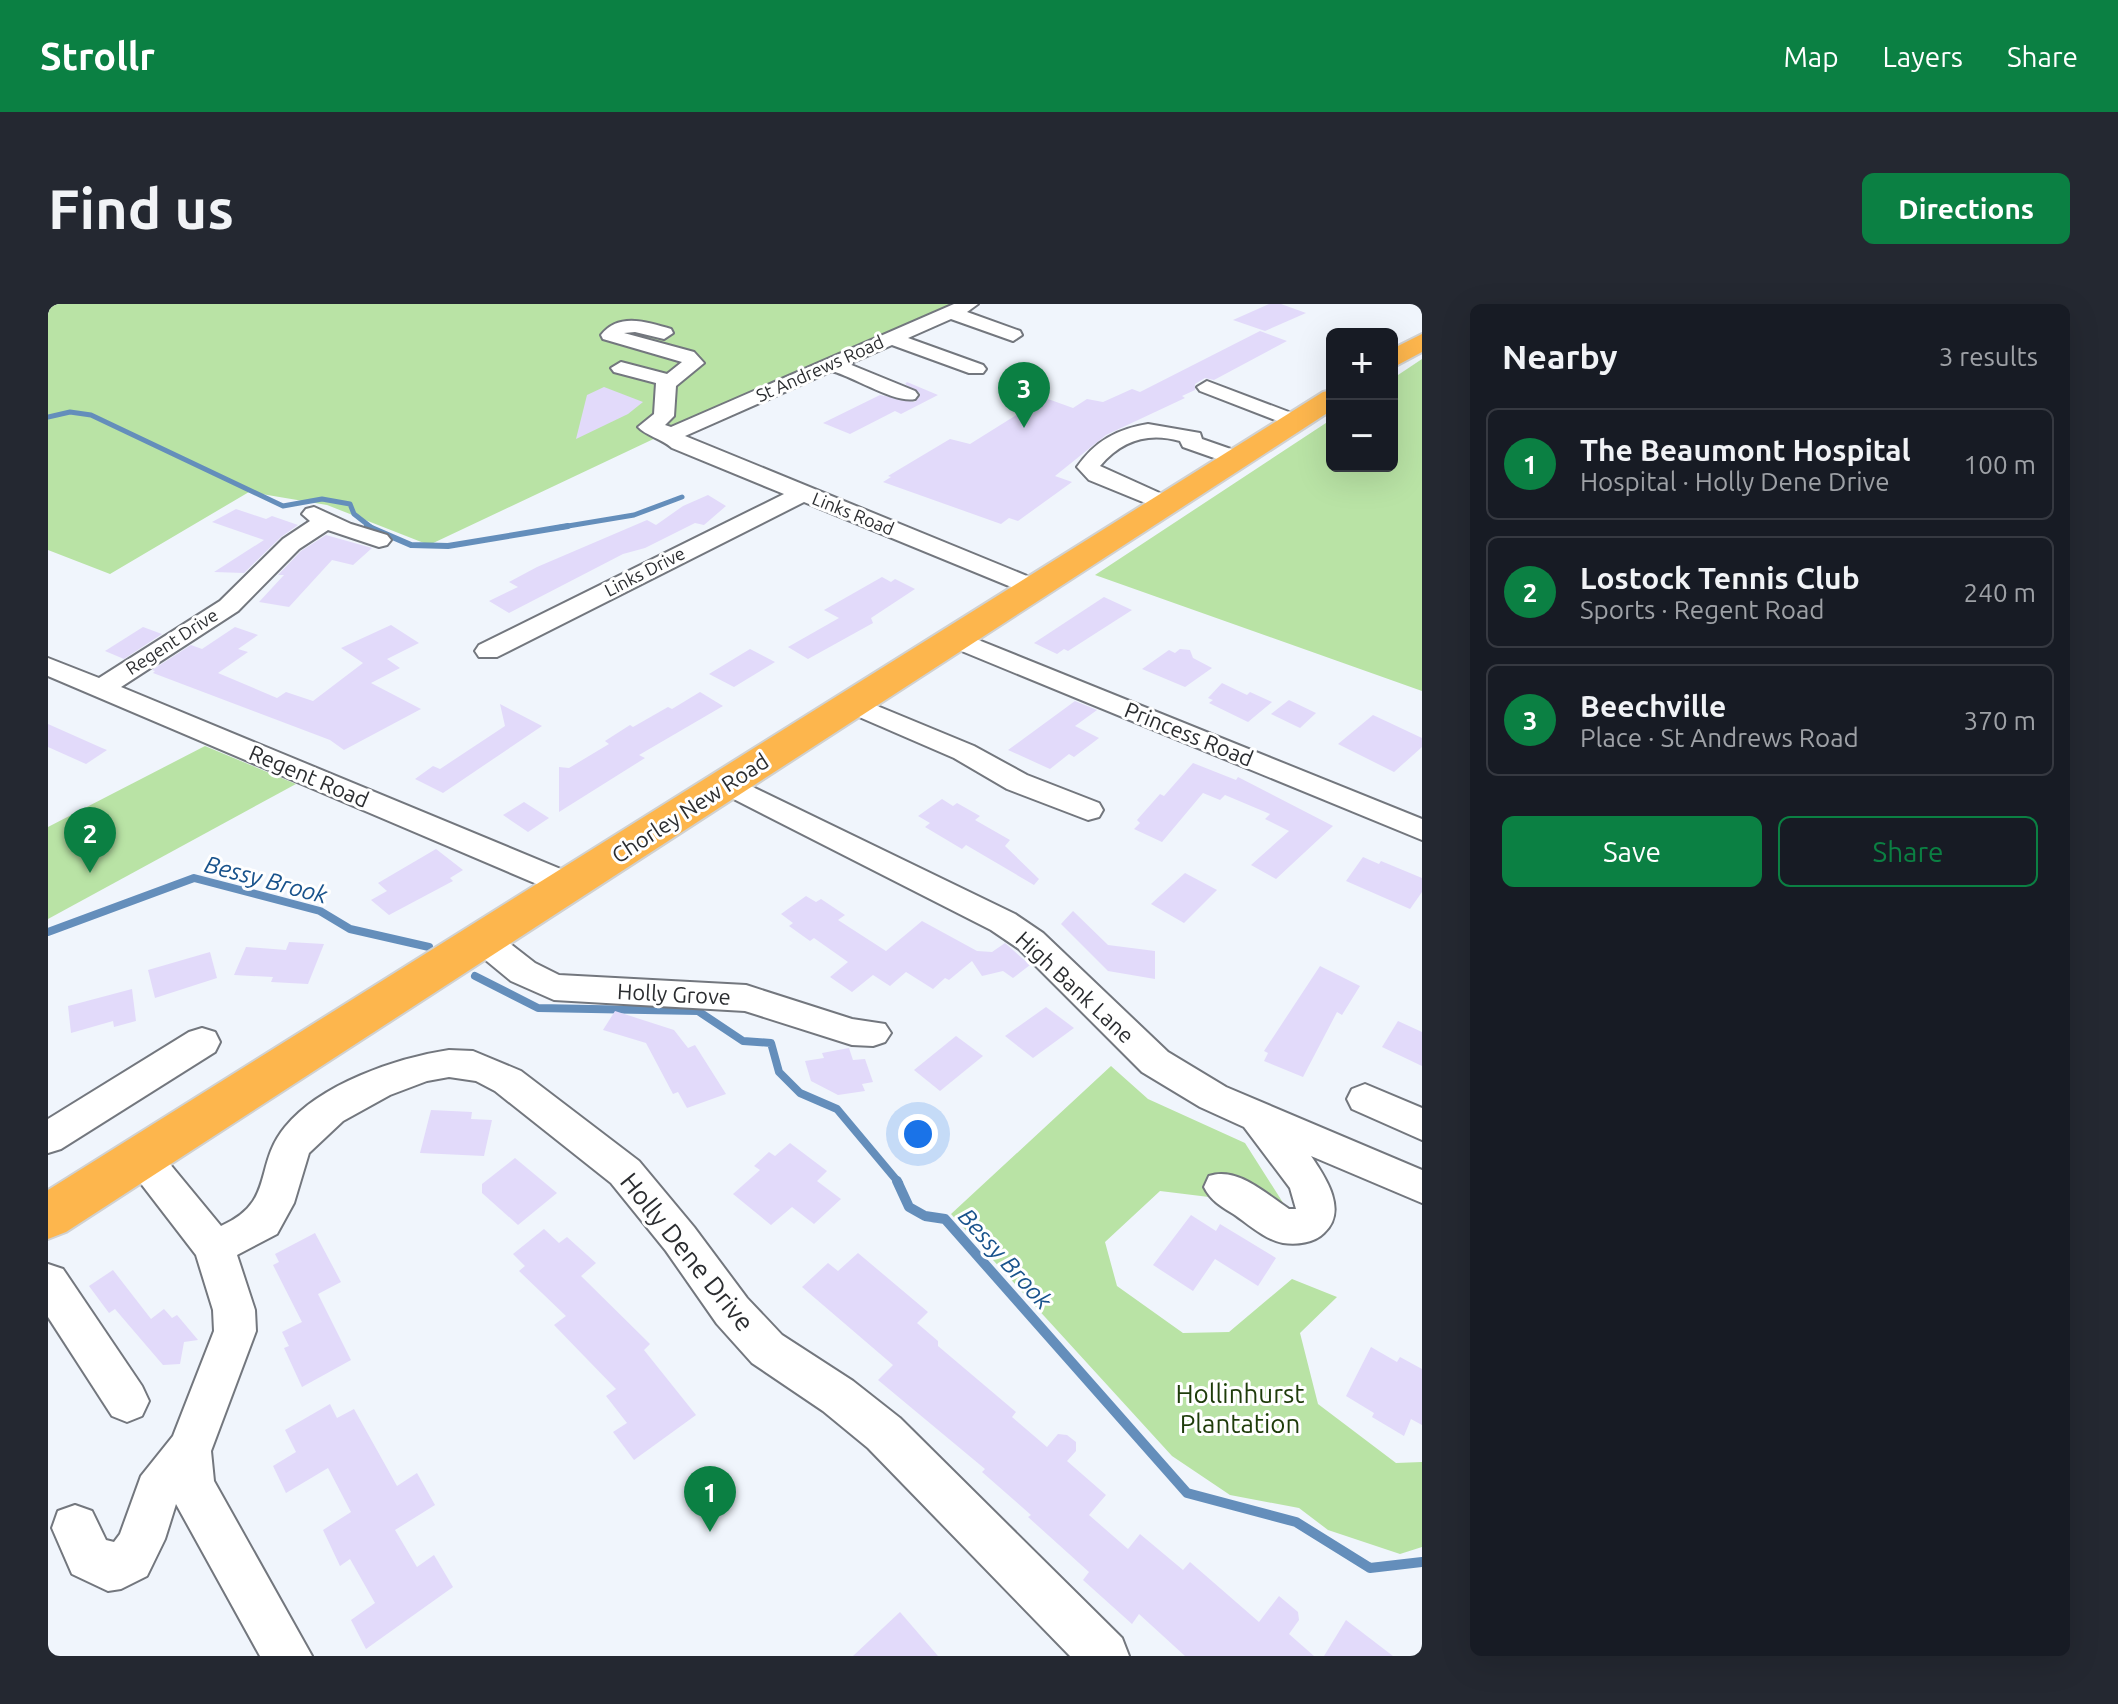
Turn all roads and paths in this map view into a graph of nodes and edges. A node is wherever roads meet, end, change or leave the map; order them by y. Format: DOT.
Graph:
graph roads {
  1 [pos="969,304"];
  2 [pos="950,312"];
  3 [pos="664,333"];
  4 [pos="1013,335"];
  5 [pos="891,338"];
  6 [pos="1422,341"];
  7 [pos="1398,356"];
  8 [pos="838,361"];
  9 [pos="621,368"];
  10 [pos="976,369"];
  11 [pos="670,381"];
  12 [pos="906,387"];
  13 [pos="1216,388"];
  14 [pos="1309,412"];
  15 [pos="673,436"];
  16 [pos="1237,459"];
  17 [pos="803,493"];
  18 [pos="1165,504"];
  19 [pos="379,540"];
  20 [pos="1035,588"];
  21 [pos="956,639"];
  22 [pos="488,651"];
  23 [pos="48,666"];
  24 [pos="101,688"];
  25 [pos="853,704"];
  26 [pos="728,784"];
  27 [pos="1088,810"];
  28 [pos="1422,830"];
  29 [pos="569,885"];
  30 [pos="483,940"];
  31 [pos="879,1033"];
  32 [pos="179,1048"];
  33 [pos="1365,1099"];
  34 [pos="1256,1116"];
  35 [pos="1422,1125"];
  36 [pos="48,1138"];
  37 [pos="142,1157"];
  38 [pos="1223,1187"];
  39 [pos="1422,1187"];
  40 [pos="48,1217"];
  41 [pos="214,1247"];
  42 [pos="48,1282"];
  43 [pos="127,1401"];
  44 [pos="189,1451"];
  45 [pos="75,1528"];
  46 [pos="287,1656"];
  47 [pos="1104,1656"];
  1 -- 2 [label="street, St Andrews Road"];
  2 -- 4 [label="street"];
  2 -- 5 [label="street, St Andrews Road"];
  3 -- 11 [label="street"];
  5 -- 8 [label="street, St Andrews Road"];
  5 -- 10 [label="street"];
  6 -- 7 [label="highway"];
  8 -- 12 [label="street"];
  8 -- 15 [label="street, St Andrews Road"];
  9 -- 11 [label="street"];
  11 -- 15 [label="street"];
  13 -- 14 [label="street"];
  14 -- 16 [label="highway, Chorley New Road"];
  15 -- 17 [label="street, Links Road"];
  16 -- 18 [label="highway, Chorley New Road"];
  16 -- 18 [label="street"];
  17 -- 20 [label="street, Links Road"];
  17 -- 22 [label="street, Links Drive"];
  18 -- 20 [label="highway, Chorley New Road"];
  19 -- 24 [label="street, Regent Drive"];
  20 -- 21 [label="highway, Chorley New Road"];
  21 -- 25 [label="highway, Chorley New Road"];
  21 -- 28 [label="street, Princess Road"];
  23 -- 24 [label="street, Regent Road"];
  24 -- 29 [label="street, Regent Road"];
  25 -- 26 [label="highway, Chorley New Road"];
  25 -- 27 [label="street"];
  26 -- 29 [label="highway, Chorley New Road"];
  26 -- 34 [label="street, High Bank Lane"];
  29 -- 30 [label="highway, Chorley New Road"];
  30 -- 31 [label="street, Holly Grove"];
  30 -- 37 [label="highway, Chorley New Road"];
  32 -- 36 [label="street"];
  33 -- 35 [label="street"];
  34 -- 38 [label="street"];
  34 -- 39 [label="street, High Bank Lane"];
  37 -- 40 [label="highway, Chorley New Road"];
  37 -- 41 [label="street"];
  41 -- 44 [label="street"];
  41 -- 47 [label="street, Holly Dene Drive"];
  42 -- 43 [label="street"];
  44 -- 45 [label="street"];
  44 -- 46 [label="street"];
}
